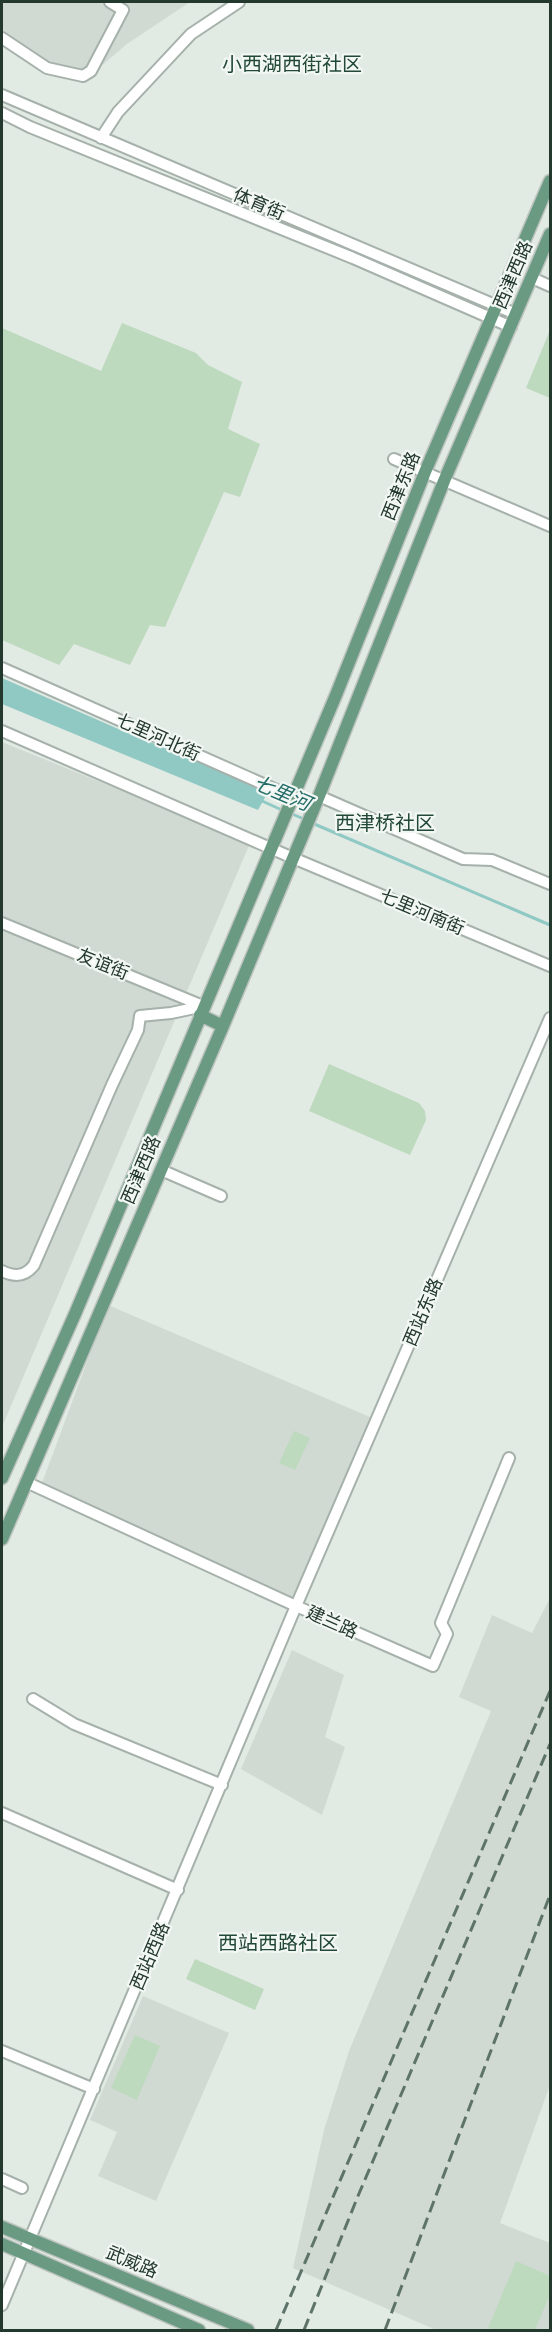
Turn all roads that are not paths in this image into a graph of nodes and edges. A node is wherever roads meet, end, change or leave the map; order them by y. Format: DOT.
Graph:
graph roads {
  1 [pos="110,2"];
  2 [pos="239,2"];
  3 [pos="2,38"];
  4 [pos="2,95"];
  5 [pos="2,114"];
  6 [pos="101,138"];
  7 [pos="550,181"];
  8 [pos="550,234"];
  9 [pos="532,278"];
  10 [pos="550,286"];
  11 [pos="497,305"];
  12 [pos="516,314"];
  13 [pos="491,319"];
  14 [pos="510,329"];
  15 [pos="394,459"];
  16 [pos="425,472"];
  17 [pos="444,481"];
  18 [pos="550,526"];
  19 [pos="2,668"];
  20 [pos="2,731"];
  21 [pos="292,801"];
  22 [pos="315,806"];
  23 [pos="272,848"];
  24 [pos="293,858"];
  25 [pos="550,884"];
  26 [pos="2,923"];
  27 [pos="550,966"];
  28 [pos="202,1010"];
  29 [pos="550,1018"];
  30 [pos="223,1026"];
  31 [pos="161,1170"];
  32 [pos="221,1196"];
  33 [pos="2,1271"];
  34 [pos="509,1458"];
  35 [pos="5,1463"];
  36 [pos="2,1478"];
  37 [pos="26,1482"];
  38 [pos="2,1539"];
  39 [pos="296,1606"];
  40 [pos="33,1700"];
  41 [pos="222,1785"];
  42 [pos="2,1813"];
  43 [pos="178,1890"];
  44 [pos="2,2051"];
  45 [pos="94,2089"];
  46 [pos="2,2179"];
  47 [pos="22,2188"];
  48 [pos="2,2227"];
  49 [pos="30,2239"];
  50 [pos="2,2244"];
  51 [pos="23,2254"];
  52 [pos="2,2305"];
  53 [pos="199,2331"];
  54 [pos="248,2331"];
  1 -- 3 [label="street"];
  2 -- 6 [label="street"];
  4 -- 6 [label="street, 体育街"];
  5 -- 13 [label="street, 体育街"];
  6 -- 11 [label="street, 体育街"];
  7 -- 11 [label="main road, 西津东路"];
  8 -- 9 [label="main road, 西津西路"];
  9 -- 10 [label="street"];
  9 -- 12 [label="main road, 西津西路"];
  11 -- 12 [label="street, 体育街"];
  11 -- 13 [label="main road, 西津东路"];
  12 -- 14 [label="main road, 西津西路"];
  13 -- 14 [label="street, 体育街"];
  13 -- 16 [label="main road, 西津东路"];
  14 -- 17 [label="main road"];
  15 -- 16 [label="street"];
  16 -- 17 [label="street"];
  16 -- 21 [label="main road, 西津东路"];
  17 -- 18 [label="street"];
  17 -- 22 [label="main road"];
  19 -- 21 [label="street, 七里河北街"];
  20 -- 23 [label="street"];
  21 -- 22 [label="street, 七里河北街"];
  21 -- 23 [label="main road, 西津西路"];
  22 -- 24 [label="main road, 西津西路"];
  22 -- 25 [label="street"];
  23 -- 24 [label="street"];
  23 -- 28 [label="main road, 西津西路"];
  24 -- 27 [label="street, 七里河南街"];
  24 -- 30 [label="main road, 西津西路"];
  26 -- 28 [label="street, 友谊街"];
  28 -- 30 [label="main road"];
  28 -- 33 [label="street"];
  28 -- 35 [label="main road, 西津西路"];
  29 -- 39 [label="street, 西站东路"];
  30 -- 31 [label="main road, 西津西路"];
  31 -- 32 [label="street"];
  31 -- 37 [label="main road, 西津西路"];
  34 -- 39 [label="street, 建兰路"];
  35 -- 36 [label="main road, 西津西路"];
  37 -- 38 [label="main road, 西津西路"];
  37 -- 39 [label="street, 建兰路"];
  39 -- 41 [label="street, 西站西路"];
  40 -- 41 [label="street"];
  41 -- 43 [label="street, 西站西路"];
  42 -- 43 [label="street"];
  43 -- 45 [label="street, 西站西路"];
  44 -- 45 [label="street"];
  45 -- 49 [label="street, 西站西路"];
  46 -- 47 [label="street"];
  48 -- 49 [label="main road, 武威路"];
  49 -- 51 [label="street, 西站西路"];
  49 -- 54 [label="main road, 武威路"];
  50 -- 51 [label="main road, 武威路"];
  51 -- 52 [label="street, 西站西路"];
  51 -- 53 [label="main road, 武威路"];
}
